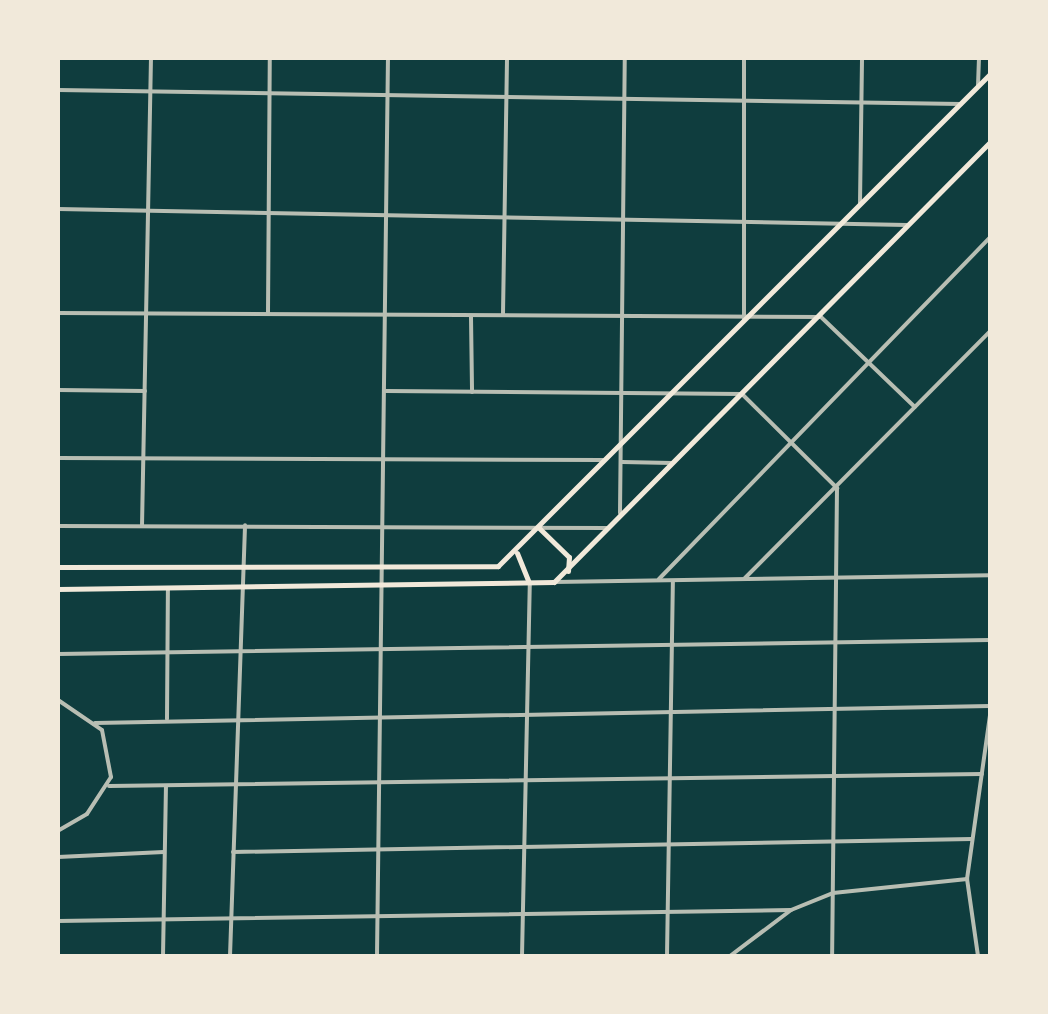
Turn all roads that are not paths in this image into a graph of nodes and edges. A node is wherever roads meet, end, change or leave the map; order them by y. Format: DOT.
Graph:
graph roads {
  1 [pos="151,58"];
  2 [pos="270,58"];
  3 [pos="388,58"];
  4 [pos="507,58"];
  5 [pos="625,58"];
  6 [pos="744,58"];
  7 [pos="862,58"];
  8 [pos="979,58"];
  9 [pos="990,74"];
  10 [pos="978,86"];
  11 [pos="58,90"];
  12 [pos="151,92"];
  13 [pos="270,94"];
  14 [pos="387,96"];
  15 [pos="507,96"];
  16 [pos="625,99"];
  17 [pos="744,100"];
  18 [pos="862,102"];
  19 [pos="961,104"];
  20 [pos="990,142"];
  21 [pos="860,202"];
  22 [pos="58,209"];
  23 [pos="150,209"];
  24 [pos="269,211"];
  25 [pos="388,214"];
  26 [pos="504,216"];
  27 [pos="623,218"];
  28 [pos="742,220"];
  29 [pos="843,220"];
  30 [pos="910,225"];
  31 [pos="990,237"];
  32 [pos="58,313"];
  33 [pos="268,313"];
  34 [pos="387,313"];
  35 [pos="147,314"];
  36 [pos="504,314"];
  37 [pos="622,314"];
  38 [pos="471,315"];
  39 [pos="821,317"];
  40 [pos="744,319"];
  41 [pos="990,331"];
  42 [pos="868,360"];
  43 [pos="58,390"];
  44 [pos="145,391"];
  45 [pos="386,391"];
  46 [pos="472,392"];
  47 [pos="621,394"];
  48 [pos="672,394"];
  49 [pos="742,394"];
  50 [pos="915,407"];
  51 [pos="788,442"];
  52 [pos="620,445"];
  53 [pos="58,458"];
  54 [pos="143,458"];
  55 [pos="384,460"];
  56 [pos="604,460"];
  57 [pos="621,462"];
  58 [pos="672,463"];
  59 [pos="837,488"];
  60 [pos="619,517"];
  61 [pos="245,525"];
  62 [pos="58,526"];
  63 [pos="142,526"];
  64 [pos="384,526"];
  65 [pos="538,527"];
  66 [pos="608,528"];
  67 [pos="518,550"];
  68 [pos="243,564"];
  69 [pos="384,565"];
  70 [pos="58,567"];
  71 [pos="568,572"];
  72 [pos="990,575"];
  73 [pos="839,577"];
  74 [pos="583,578"];
  75 [pos="746,578"];
  76 [pos="659,579"];
  77 [pos="673,579"];
  78 [pos="386,582"];
  79 [pos="554,582"];
  80 [pos="530,583"];
  81 [pos="237,585"];
  82 [pos="168,586"];
  83 [pos="58,590"];
  84 [pos="990,640"];
  85 [pos="838,641"];
  86 [pos="672,645"];
  87 [pos="528,647"];
  88 [pos="383,649"];
  89 [pos="236,650"];
  90 [pos="168,652"];
  91 [pos="58,654"];
  92 [pos="58,700"];
  93 [pos="990,706"];
  94 [pos="836,709"];
  95 [pos="672,712"];
  96 [pos="526,714"];
  97 [pos="381,716"];
  98 [pos="990,716"];
  99 [pos="234,718"];
  100 [pos="167,720"];
  101 [pos="94,723"];
  102 [pos="990,768"];
  103 [pos="982,771"];
  104 [pos="835,775"];
  105 [pos="670,778"];
  106 [pos="526,781"];
  107 [pos="381,784"];
  108 [pos="166,785"];
  109 [pos="233,785"];
  110 [pos="109,786"];
  111 [pos="58,831"];
  112 [pos="972,839"];
  113 [pos="834,844"];
  114 [pos="670,846"];
  115 [pos="524,848"];
  116 [pos="380,850"];
  117 [pos="164,852"];
  118 [pos="233,852"];
  119 [pos="58,857"];
  120 [pos="967,879"];
  121 [pos="833,894"];
  122 [pos="791,910"];
  123 [pos="666,912"];
  124 [pos="523,914"];
  125 [pos="378,916"];
  126 [pos="163,920"];
  127 [pos="230,920"];
  128 [pos="58,921"];
  129 [pos="163,956"];
  130 [pos="230,956"];
  131 [pos="377,956"];
  132 [pos="522,956"];
  133 [pos="666,956"];
  134 [pos="730,956"];
  135 [pos="832,956"];
  136 [pos="978,956"];
  1 -- 12 [label="street"];
  2 -- 13 [label="street"];
  3 -- 14 [label="street"];
  4 -- 15 [label="street"];
  5 -- 16 [label="street"];
  6 -- 17 [label="street"];
  7 -- 18 [label="street"];
  8 -- 10 [label="street"];
  9 -- 10 [label="main road"];
  10 -- 19 [label="main road"];
  11 -- 12 [label="street"];
  12 -- 13 [label="street"];
  12 -- 23 [label="street"];
  13 -- 14 [label="street"];
  13 -- 24 [label="street"];
  14 -- 15 [label="street"];
  14 -- 25 [label="street"];
  15 -- 16 [label="street"];
  15 -- 26 [label="street"];
  16 -- 17 [label="street"];
  16 -- 27 [label="street"];
  17 -- 18 [label="street"];
  17 -- 28 [label="street"];
  18 -- 19 [label="street"];
  18 -- 21 [label="street"];
  19 -- 21 [label="main road"];
  20 -- 30 [label="main road"];
  21 -- 29 [label="main road"];
  22 -- 23 [label="street"];
  23 -- 24 [label="street"];
  23 -- 35 [label="street"];
  24 -- 25 [label="street"];
  24 -- 33 [label="street"];
  25 -- 26 [label="street"];
  25 -- 34 [label="street"];
  26 -- 27 [label="street"];
  26 -- 36 [label="street"];
  27 -- 28 [label="street"];
  27 -- 37 [label="street"];
  28 -- 29 [label="street"];
  28 -- 40 [label="street"];
  29 -- 30 [label="street"];
  29 -- 40 [label="main road"];
  30 -- 39 [label="main road"];
  31 -- 42 [label="street"];
  32 -- 35 [label="street"];
  33 -- 34 [label="street"];
  33 -- 35 [label="street"];
  34 -- 38 [label="street"];
  34 -- 45 [label="street"];
  35 -- 44 [label="street"];
  36 -- 37 [label="street"];
  36 -- 38 [label="street"];
  37 -- 40 [label="street"];
  37 -- 47 [label="street"];
  38 -- 46 [label="street"];
  39 -- 40 [label="street"];
  39 -- 42 [label="street"];
  39 -- 49 [label="main road"];
  40 -- 48 [label="main road"];
  41 -- 50 [label="street"];
  42 -- 50 [label="street"];
  42 -- 51 [label="street"];
  43 -- 44 [label="street"];
  44 -- 54 [label="street"];
  45 -- 46 [label="street"];
  45 -- 55 [label="street"];
  46 -- 47 [label="street"];
  47 -- 48 [label="street"];
  47 -- 52 [label="street"];
  48 -- 49 [label="street"];
  48 -- 52 [label="main road"];
  49 -- 51 [label="street"];
  49 -- 58 [label="main road"];
  50 -- 59 [label="street"];
  51 -- 59 [label="street"];
  51 -- 76 [label="street"];
  52 -- 56 [label="main road"];
  52 -- 57 [label="street"];
  53 -- 54 [label="street"];
  54 -- 55 [label="street"];
  54 -- 63 [label="street"];
  55 -- 56 [label="street"];
  55 -- 64 [label="street"];
  56 -- 65 [label="main road"];
  57 -- 58 [label="street"];
  57 -- 60 [label="street"];
  58 -- 60 [label="main road"];
  59 -- 73 [label="street"];
  59 -- 75 [label="street"];
  60 -- 66 [label="main road"];
  61 -- 63 [label="street"];
  61 -- 64 [label="street"];
  61 -- 68 [label="street"];
  62 -- 63 [label="street"];
  64 -- 65 [label="street"];
  64 -- 69 [label="street"];
  65 -- 66 [label="street"];
  65 -- 67 [label="main road"];
  65 -- 71 [label="main road"];
  66 -- 71 [label="main road"];
  67 -- 69 [label="main road"];
  67 -- 80 [label="main road"];
  68 -- 69 [label="main road"];
  68 -- 70 [label="main road"];
  68 -- 81 [label="street"];
  69 -- 78 [label="street"];
  71 -- 74 [label="street"];
  71 -- 79 [label="main road"];
  72 -- 73 [label="street"];
  73 -- 75 [label="street"];
  73 -- 85 [label="street"];
  74 -- 76 [label="street"];
  74 -- 79 [label="street"];
  75 -- 77 [label="street"];
  76 -- 77 [label="street"];
  77 -- 86 [label="street"];
  78 -- 80 [label="main road"];
  78 -- 81 [label="main road"];
  78 -- 88 [label="street"];
  79 -- 80 [label="main road"];
  80 -- 87 [label="street"];
  81 -- 82 [label="main road"];
  81 -- 89 [label="street"];
  82 -- 83 [label="main road"];
  82 -- 90 [label="street"];
  84 -- 85 [label="street"];
  85 -- 86 [label="street"];
  85 -- 94 [label="street"];
  86 -- 87 [label="street"];
  86 -- 95 [label="street"];
  87 -- 88 [label="street"];
  87 -- 96 [label="street"];
  88 -- 89 [label="street"];
  88 -- 97 [label="street"];
  89 -- 90 [label="street"];
  89 -- 99 [label="street"];
  90 -- 91 [label="street"];
  90 -- 100 [label="street"];
  92 -- 101 [label="street"];
  93 -- 94 [label="street"];
  94 -- 95 [label="street"];
  94 -- 104 [label="street"];
  95 -- 96 [label="street"];
  95 -- 105 [label="street"];
  96 -- 97 [label="street"];
  96 -- 106 [label="street"];
  97 -- 99 [label="street"];
  97 -- 107 [label="street"];
  98 -- 103 [label="street"];
  99 -- 100 [label="street"];
  99 -- 109 [label="street"];
  100 -- 101 [label="street"];
  101 -- 110 [label="street"];
  102 -- 103 [label="street"];
  103 -- 104 [label="street"];
  103 -- 112 [label="street"];
  104 -- 105 [label="street"];
  104 -- 113 [label="street"];
  105 -- 106 [label="street"];
  105 -- 114 [label="street"];
  106 -- 107 [label="street"];
  106 -- 115 [label="street"];
  107 -- 109 [label="street"];
  107 -- 116 [label="street"];
  108 -- 109 [label="street"];
  108 -- 110 [label="street"];
  108 -- 117 [label="street"];
  109 -- 118 [label="street"];
  110 -- 111 [label="street"];
  112 -- 113 [label="street"];
  112 -- 120 [label="street"];
  113 -- 114 [label="street"];
  113 -- 121 [label="street"];
  114 -- 115 [label="street"];
  114 -- 123 [label="street"];
  115 -- 116 [label="street"];
  115 -- 124 [label="street"];
  116 -- 118 [label="street"];
  116 -- 125 [label="street"];
  117 -- 119 [label="street"];
  117 -- 126 [label="street"];
  118 -- 127 [label="street"];
  120 -- 121 [label="street"];
  120 -- 136 [label="street"];
  121 -- 122 [label="street"];
  121 -- 135 [label="street"];
  122 -- 123 [label="street"];
  122 -- 134 [label="street"];
  123 -- 124 [label="street"];
  123 -- 133 [label="street"];
  124 -- 125 [label="street"];
  124 -- 132 [label="street"];
  125 -- 127 [label="street"];
  125 -- 131 [label="street"];
  126 -- 127 [label="street"];
  126 -- 128 [label="street"];
  126 -- 129 [label="street"];
  127 -- 130 [label="street"];
}
